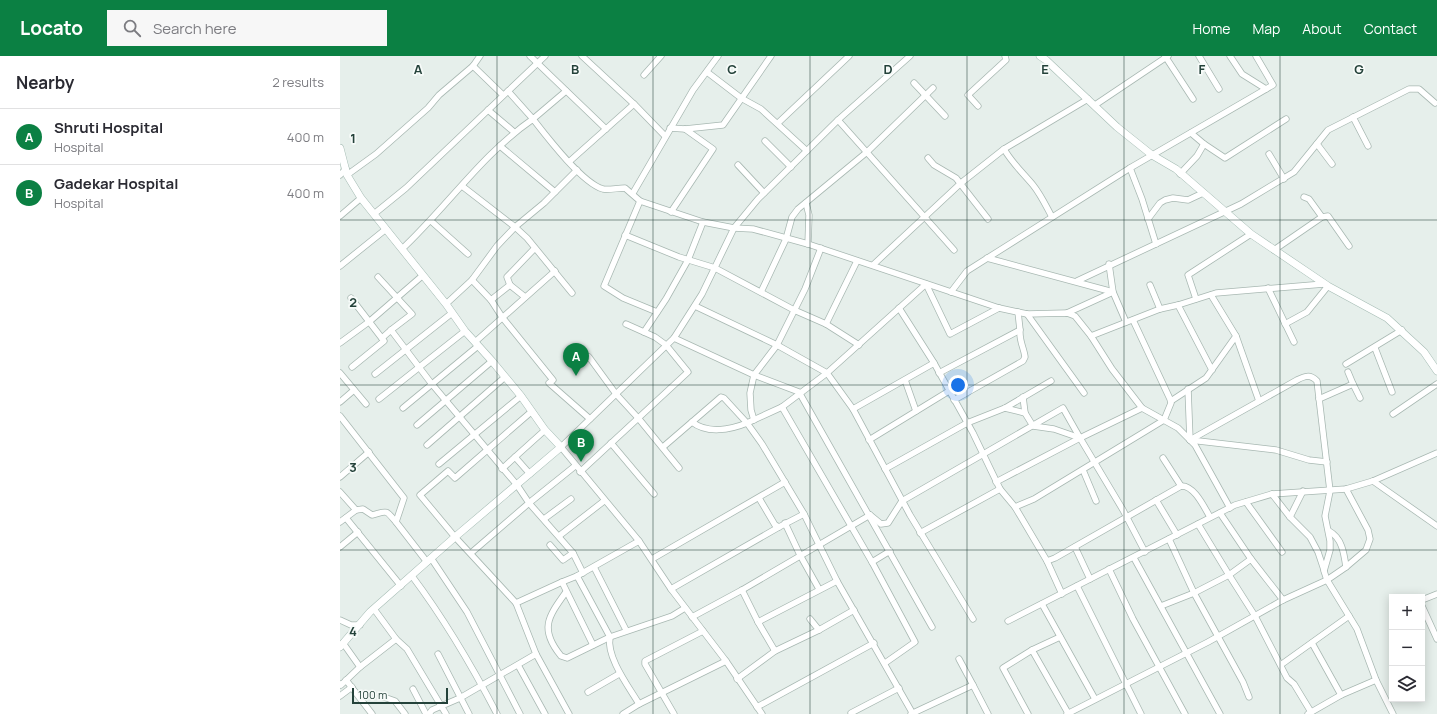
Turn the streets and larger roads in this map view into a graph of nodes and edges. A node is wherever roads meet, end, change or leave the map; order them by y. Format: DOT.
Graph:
graph roads {
  1 [pos="480,56"];
  2 [pos="530,56"];
  3 [pos="544,56"];
  4 [pos="582,56"];
  5 [pos="661,56"];
  6 [pos="710,56"];
  7 [pos="771,56"];
  8 [pos="849,56"];
  9 [pos="910,56"];
  10 [pos="1004,56"];
  11 [pos="1040,56"];
  12 [pos="1167,56"];
  13 [pos="1199,56"];
  14 [pos="1230,56"];
  15 [pos="1256,56"];
  16 [pos="716,59"];
  17 [pos="536,62"];
  18 [pos="473,66"];
  19 [pos="707,72"];
  20 [pos="644,75"];
  21 [pos="914,83"];
  22 [pos="933,88"];
  23 [pos="1219,89"];
  24 [pos="1266,89"];
  25 [pos="508,91"];
  26 [pos="566,91"];
  27 [pos="503,95"];
  28 [pos="926,95"];
  29 [pos="742,98"];
  30 [pos="1088,99"];
  31 [pos="1193,99"];
  32 [pos="1435,103"];
  33 [pos="634,104"];
  34 [pos="1095,105"];
  35 [pos="978,106"];
  36 [pos="488,110"];
  37 [pos="945,116"];
  38 [pos="1353,117"];
  39 [pos="533,119"];
  40 [pos="838,120"];
  41 [pos="1286,120"];
  42 [pos="778,123"];
  43 [pos="670,128"];
  44 [pos="606,129"];
  45 [pos="685,129"];
  46 [pos="514,132"];
  47 [pos="1191,132"];
  48 [pos="665,136"];
  49 [pos="766,142"];
  50 [pos="1204,144"];
  51 [pos="1317,144"];
  52 [pos="500,146"];
  53 [pos="1368,146"];
  54 [pos="340,148"];
  55 [pos="1004,149"];
  56 [pos="807,152"];
  57 [pos="867,152"];
  58 [pos="1269,154"];
  59 [pos="1152,155"];
  60 [pos="928,158"];
  61 [pos="570,161"];
  62 [pos="1332,164"];
  63 [pos="738,165"];
  64 [pos="791,167"];
  65 [pos="1130,168"];
  66 [pos="577,170"];
  67 [pos="344,173"];
  68 [pos="1180,174"];
  69 [pos="1284,179"];
  70 [pos="961,183"];
  71 [pos="462,186"];
  72 [pos="555,192"];
  73 [pos="632,193"];
  74 [pos="764,193"];
  75 [pos="1203,193"];
  76 [pos="1304,197"];
  77 [pos="361,198"];
  78 [pos="640,201"];
  79 [pos="806,203"];
  80 [pos="672,212"];
  81 [pos="1224,212"];
  82 [pos="374,214"];
  83 [pos="340,216"];
  84 [pos="924,216"];
  85 [pos="1052,217"];
  86 [pos="1322,217"];
  87 [pos="988,219"];
  88 [pos="1148,219"];
  89 [pos="431,222"];
  90 [pos="703,222"];
  91 [pos="515,227"];
  92 [pos="734,228"];
  93 [pos="386,229"];
  94 [pos="1251,234"];
  95 [pos="625,235"];
  96 [pos="786,238"];
  97 [pos="808,244"];
  98 [pos="1156,244"];
  99 [pos="1349,246"];
  100 [pos="821,248"];
  101 [pos="402,249"];
  102 [pos="534,249"];
  103 [pos="954,250"];
  104 [pos="1274,250"];
  105 [pos="468,254"];
  106 [pos="987,258"];
  107 [pos="688,260"];
  108 [pos="857,261"];
  109 [pos="1109,264"];
  110 [pos="873,265"];
  111 [pos="340,266"];
  112 [pos="715,268"];
  113 [pos="555,271"];
  114 [pos="422,276"];
  115 [pos="378,277"];
  116 [pos="472,280"];
  117 [pos="1077,281"];
  118 [pos="926,284"];
  119 [pos="510,285"];
  120 [pos="1150,285"];
  121 [pos="1326,285"];
  122 [pos="1268,288"];
  123 [pos="761,292"];
  124 [pos="951,292"];
  125 [pos="1113,292"];
  126 [pos="572,293"];
  127 [pos="1211,295"];
  128 [pos="525,296"];
  129 [pos="351,298"];
  130 [pos="398,298"];
  131 [pos="1196,299"];
  132 [pos="491,300"];
  133 [pos="446,304"];
  134 [pos="1178,305"];
  135 [pos="695,306"];
  136 [pos="899,308"];
  137 [pos="999,308"];
  138 [pos="1160,308"];
  139 [pos="794,310"];
  140 [pos="452,312"];
  141 [pos="657,312"];
  142 [pos="1018,312"];
  143 [pos="1067,313"];
  144 [pos="1026,314"];
  145 [pos="502,317"];
  146 [pos="1133,320"];
  147 [pos="370,322"];
  148 [pos="1126,322"];
  149 [pos="626,324"];
  150 [pos="826,324"];
  151 [pos="1285,324"];
  152 [pos="392,330"];
  153 [pos="1020,330"];
  154 [pos="1402,330"];
  155 [pos="465,331"];
  156 [pos="644,332"];
  157 [pos="1091,336"];
  158 [pos="1236,336"];
  159 [pos="382,338"];
  160 [pos="674,338"];
  161 [pos="1294,342"];
  162 [pos="340,343"];
  163 [pos="476,344"];
  164 [pos="777,345"];
  165 [pos="859,345"];
  166 [pos="666,346"];
  167 [pos="1375,348"];
  168 [pos="406,349"];
  169 [pos="589,357"];
  170 [pos="492,361"];
  171 [pos="934,364"];
  172 [pos="1346,364"];
  173 [pos="352,367"];
  174 [pos="419,367"];
  175 [pos="1212,370"];
  176 [pos="1437,371"];
  177 [pos="1348,372"];
  178 [pos="827,373"];
  179 [pos="939,373"];
  180 [pos="340,374"];
  181 [pos="375,374"];
  182 [pos="754,375"];
  183 [pos="505,377"];
  184 [pos="905,380"];
  185 [pos="1051,381"];
  186 [pos="432,383"];
  187 [pos="1352,384"];
  188 [pos="1437,384"];
  189 [pos="354,390"];
  190 [pos="949,390"];
  191 [pos="1188,390"];
  192 [pos="799,392"];
  193 [pos="1392,392"];
  194 [pos="1084,393"];
  195 [pos="616,394"];
  196 [pos="521,396"];
  197 [pos="1023,397"];
  198 [pos="1360,398"];
  199 [pos="379,399"];
  200 [pos="1319,399"];
  201 [pos="447,400"];
  202 [pos="954,400"];
  203 [pos="1170,401"];
  204 [pos="1259,401"];
  205 [pos="340,402"];
  206 [pos="366,404"];
  207 [pos="782,407"];
  208 [pos="403,408"];
  209 [pos="1005,408"];
  210 [pos="1142,408"];
  211 [pos="853,409"];
  212 [pos="916,411"];
  213 [pos="531,412"];
  214 [pos="1025,413"];
  215 [pos="1394,414"];
  216 [pos="340,416"];
  217 [pos="461,416"];
  218 [pos="590,419"];
  219 [pos="639,419"];
  220 [pos="754,420"];
  221 [pos="1164,420"];
  222 [pos="692,422"];
  223 [pos="747,423"];
  224 [pos="968,423"];
  225 [pos="417,425"];
  226 [pos="1033,426"];
  227 [pos="545,430"];
  228 [pos="474,435"];
  229 [pos="1080,438"];
  230 [pos="869,440"];
  231 [pos="1190,440"];
  232 [pos="611,444"];
  233 [pos="427,445"];
  234 [pos="663,447"];
  235 [pos="561,448"];
  236 [pos="369,452"];
  237 [pos="488,452"];
  238 [pos="1437,453"];
  239 [pos="983,455"];
  240 [pos="515,457"];
  241 [pos="1163,458"];
  242 [pos="1327,462"];
  243 [pos="1095,463"];
  244 [pos="439,464"];
  245 [pos="575,466"];
  246 [pos="678,468"];
  247 [pos="502,469"];
  248 [pos="885,469"];
  249 [pos="1083,470"];
  250 [pos="580,472"];
  251 [pos="530,474"];
  252 [pos="340,477"];
  253 [pos="1373,480"];
  254 [pos="786,482"];
  255 [pos="996,482"];
  256 [pos="518,485"];
  257 [pos="1181,486"];
  258 [pos="1000,489"];
  259 [pos="1346,489"];
  260 [pos="1303,491"];
  261 [pos="1330,491"];
  262 [pos="340,492"];
  263 [pos="654,494"];
  264 [pos="1272,494"];
  265 [pos="759,498"];
  266 [pos="570,499"];
  267 [pos="1156,500"];
  268 [pos="604,501"];
  269 [pos="902,501"];
  270 [pos="1096,501"];
  271 [pos="1246,502"];
  272 [pos="529,503"];
  273 [pos="1015,507"];
  274 [pos="1230,508"];
  275 [pos="356,510"];
  276 [pos="1220,513"];
  277 [pos="804,514"];
  278 [pos="870,515"];
  279 [pos="1210,517"];
  280 [pos="1290,517"];
  281 [pos="346,518"];
  282 [pos="1127,518"];
  283 [pos="544,519"];
  284 [pos="340,522"];
  285 [pos="396,522"];
  286 [pos="785,524"];
  287 [pos="1198,524"];
  288 [pos="851,526"];
  289 [pos="1437,526"];
  290 [pos="779,527"];
  291 [pos="1329,531"];
  292 [pos="358,532"];
  293 [pos="920,533"];
  294 [pos="1177,535"];
  295 [pos="559,536"];
  296 [pos="455,537"];
  297 [pos="1169,539"];
  298 [pos="639,541"];
  299 [pos="818,544"];
  300 [pos="550,545"];
  301 [pos="340,547"];
  302 [pos="1075,547"];
  303 [pos="890,552"];
  304 [pos="1145,552"];
  305 [pos="1282,552"];
  306 [pos="471,553"];
  307 [pos="573,553"];
  308 [pos="800,555"];
  309 [pos="1134,558"];
  310 [pos="652,559"];
  311 [pos="429,560"];
  312 [pos="1047,560"];
  313 [pos="1251,560"];
  314 [pos="872,562"];
  315 [pos="594,567"];
  316 [pos="1346,567"];
  317 [pos="1109,569"];
  318 [pos="1324,570"];
  319 [pos="580,574"];
  320 [pos="1229,575"];
  321 [pos="412,576"];
  322 [pos="1090,579"];
  323 [pos="837,580"];
  324 [pos="1327,580"];
  325 [pos="562,582"];
  326 [pos="401,586"];
  327 [pos="1077,586"];
  328 [pos="671,589"];
  329 [pos="819,589"];
  330 [pos="742,590"];
  331 [pos="566,592"];
  332 [pos="1194,593"];
  333 [pos="1062,594"];
  334 [pos="1437,594"];
  335 [pos="1425,599"];
  336 [pos="1283,600"];
  337 [pos="516,603"];
  338 [pos="1042,604"];
  339 [pos="1161,606"];
  340 [pos="685,608"];
  341 [pos="374,609"];
  342 [pos="854,610"];
  343 [pos="1425,613"];
  344 [pos="692,616"];
  345 [pos="1255,616"];
  346 [pos="1349,616"];
  347 [pos="973,618"];
  348 [pos="810,619"];
  349 [pos="340,620"];
  350 [pos="1008,621"];
  351 [pos="758,622"];
  352 [pos="360,625"];
  353 [pos="932,627"];
  354 [pos="626,630"];
  355 [pos="819,630"];
  356 [pos="703,631"];
  357 [pos="610,637"];
  358 [pos="1060,637"];
  359 [pos="1217,637"];
  360 [pos="396,639"];
  361 [pos="1437,639"];
  362 [pos="874,643"];
  363 [pos="1312,643"];
  364 [pos="342,645"];
  365 [pos="593,645"];
  366 [pos="1032,650"];
  367 [pos="775,651"];
  368 [pos="1187,652"];
  369 [pos="438,654"];
  370 [pos="536,654"];
  371 [pos="959,659"];
  372 [pos="726,661"];
  373 [pos="885,663"];
  374 [pos="1282,664"];
  375 [pos="518,665"];
  376 [pos="1159,666"];
  377 [pos="360,667"];
  378 [pos="619,674"];
  379 [pos="500,675"];
  380 [pos="738,679"];
  381 [pos="346,680"];
  382 [pos="1376,680"];
  383 [pos="1125,683"];
  384 [pos="340,684"];
  385 [pos="482,685"];
  386 [pos="973,685"];
  387 [pos="352,688"];
  388 [pos="899,688"];
  389 [pos="413,689"];
  390 [pos="588,692"];
  391 [pos="663,693"];
  392 [pos="1341,695"];
  393 [pos="340,696"];
  394 [pos="381,696"];
  395 [pos="1249,697"];
  396 [pos="460,698"];
  397 [pos="1095,699"];
  398 [pos="639,704"];
  399 [pos="442,706"];
  400 [pos="757,707"];
  401 [pos="851,713"];
  402 [pos="1310,713"];
  403 [pos="372,714"];
  404 [pos="405,714"];
  405 [pos="427,714"];
  406 [pos="446,714"];
  407 [pos="469,714"];
  408 [pos="497,714"];
  409 [pos="520,714"];
  410 [pos="545,714"];
  411 [pos="570,714"];
  412 [pos="624,714"];
  413 [pos="674,714"];
  414 [pos="762,714"];
  415 [pos="912,714"];
  416 [pos="987,714"];
  417 [pos="1028,714"];
  418 [pos="1068,714"];
  419 [pos="1141,714"];
  420 [pos="1185,714"];
  421 [pos="1220,714"];
  422 [pos="1392,714"];
  1 -- 18 [label="street"];
  2 -- 17 [label="street"];
  3 -- 17 [label="street"];
  4 -- 33 [label="street"];
  5 -- 20 [label="street"];
  6 -- 16 [label="street"];
  7 -- 29 [label="street"];
  8 -- 42 [label="street"];
  9 -- 40 [label="street"];
  10 -- 35 [label="street"];
  11 -- 30 [label="street"];
  12 -- 31 [label="street"];
  12 -- 34 [label="street"];
  13 -- 23 [label="street"];
  14 -- 24 [label="street"];
  15 -- 24 [label="street"];
  16 -- 19 [label="street"];
  17 -- 25 [label="street"];
  17 -- 26 [label="street"];
  18 -- 27 [label="street"];
  18 -- 67 [label="street"];
  19 -- 29 [label="street"];
  19 -- 43 [label="street"];
  21 -- 28 [label="street"];
  22 -- 28 [label="street"];
  24 -- 47 [label="street"];
  25 -- 27 [label="street"];
  25 -- 39 [label="street"];
  26 -- 39 [label="street"];
  26 -- 44 [label="street"];
  27 -- 36 [label="street"];
  28 -- 37 [label="street"];
  28 -- 57 [label="street"];
  29 -- 42 [label="street"];
  29 -- 45 [label="street"];
  30 -- 34 [label="street"];
  30 -- 55 [label="street"];
  32 -- 38 [label="street"];
  33 -- 44 [label="street"];
  33 -- 48 [label="street"];
  34 -- 59 [label="street"];
  36 -- 46 [label="street"];
  36 -- 82 [label="street"];
  38 -- 51 [label="street"];
  38 -- 53 [label="street"];
  39 -- 46 [label="street"];
  39 -- 61 [label="street"];
  40 -- 56 [label="street"];
  40 -- 57 [label="street"];
  41 -- 50 [label="street"];
  42 -- 56 [label="street"];
  43 -- 45 [label="street"];
  43 -- 48 [label="street"];
  44 -- 61 [label="street"];
  45 -- 80 [label="street"];
  46 -- 52 [label="street"];
  47 -- 50 [label="street"];
  47 -- 59 [label="street"];
  48 -- 73 [label="street"];
  49 -- 64 [label="street"];
  50 -- 68 [label="street"];
  51 -- 62 [label="street"];
  51 -- 69 [label="street"];
  52 -- 71 [label="street"];
  52 -- 72 [label="street"];
  54 -- 67 [label="street"];
  55 -- 70 [label="street"];
  55 -- 85 [label="street"];
  56 -- 64 [label="street"];
  57 -- 79 [label="street"];
  57 -- 84 [label="street"];
  58 -- 69 [label="street"];
  59 -- 65 [label="street"];
  59 -- 68 [label="street"];
  60 -- 70 [label="street"];
  61 -- 66 [label="street"];
  63 -- 74 [label="street"];
  64 -- 74 [label="street"];
  65 -- 85 [label="street"];
  65 -- 88 [label="street"];
  66 -- 72 [label="street"];
  66 -- 73 [label="street"];
  67 -- 77 [label="street"];
  68 -- 75 [label="street"];
  69 -- 81 [label="street"];
  70 -- 84 [label="street"];
  70 -- 87 [label="street"];
  71 -- 89 [label="street"];
  71 -- 91 [label="street"];
  72 -- 91 [label="street"];
  73 -- 78 [label="street"];
  74 -- 92 [label="street"];
  75 -- 81 [label="street"];
  75 -- 88 [label="street"];
  76 -- 86 [label="street"];
  77 -- 82 [label="street"];
  77 -- 83 [label="street"];
  78 -- 80 [label="street"];
  78 -- 95 [label="street"];
  79 -- 96 [label="street"];
  79 -- 97 [label="street"];
  80 -- 90 [label="street"];
  81 -- 94 [label="street"];
  81 -- 98 [label="street"];
  82 -- 93 [label="street"];
  84 -- 103 [label="street"];
  84 -- 110 [label="street"];
  85 -- 106 [label="street"];
  86 -- 99 [label="street"];
  86 -- 104 [label="street"];
  88 -- 98 [label="street"];
  89 -- 101 [label="street"];
  89 -- 105 [label="street"];
  90 -- 92 [label="street"];
  90 -- 107 [label="street"];
  91 -- 102 [label="street"];
  91 -- 116 [label="street"];
  92 -- 96 [label="street"];
  92 -- 112 [label="street"];
  93 -- 101 [label="street"];
  93 -- 111 [label="street"];
  94 -- 104 [label="street"];
  94 -- 131 [label="street"];
  95 -- 107 [label="street"];
  95 -- 141 [label="street"];
  96 -- 97 [label="street"];
  96 -- 123 [label="street"];
  97 -- 100 [label="street"];
  98 -- 109 [label="street"];
  100 -- 108 [label="street"];
  100 -- 139 [label="street"];
  101 -- 114 [label="street"];
  102 -- 113 [label="street"];
  102 -- 119 [label="street"];
  104 -- 121 [label="street"];
  106 -- 117 [label="street"];
  106 -- 124 [label="street"];
  107 -- 112 [label="street"];
  107 -- 141 [label="street"];
  108 -- 110 [label="street"];
  108 -- 150 [label="street"];
  109 -- 117 [label="street"];
  109 -- 125 [label="street"];
  110 -- 118 [label="street"];
  112 -- 123 [label="street"];
  112 -- 135 [label="street"];
  113 -- 126 [label="street"];
  113 -- 128 [label="street"];
  114 -- 130 [label="street"];
  114 -- 133 [label="street"];
  115 -- 130 [label="street"];
  116 -- 132 [label="street"];
  116 -- 133 [label="street"];
  117 -- 125 [label="street"];
  118 -- 124 [label="street"];
  118 -- 136 [label="street"];
  118 -- 137 [label="street"];
  119 -- 128 [label="street"];
  119 -- 132 [label="street"];
  120 -- 138 [label="street"];
  121 -- 122 [label="street"];
  121 -- 151 [label="street"];
  121 -- 154 [label="street"];
  122 -- 127 [label="street"];
  122 -- 151 [label="street"];
  123 -- 139 [label="street"];
  124 -- 137 [label="street"];
  125 -- 143 [label="street"];
  125 -- 148 [label="street"];
  127 -- 131 [label="street"];
  127 -- 158 [label="street"];
  128 -- 145 [label="street"];
  129 -- 147 [label="street"];
  130 -- 147 [label="street"];
  130 -- 152 [label="street"];
  131 -- 134 [label="street"];
  132 -- 145 [label="street"];
  133 -- 140 [label="street"];
  134 -- 138 [label="street"];
  134 -- 175 [label="street"];
  135 -- 160 [label="street"];
  135 -- 164 [label="street"];
  136 -- 165 [label="street"];
  136 -- 171 [label="street"];
  137 -- 142 [label="street"];
  138 -- 146 [label="street"];
  139 -- 150 [label="street"];
  139 -- 164 [label="street"];
  140 -- 155 [label="street"];
  140 -- 168 [label="street"];
  141 -- 156 [label="street"];
  142 -- 144 [label="street"];
  142 -- 153 [label="street"];
  143 -- 144 [label="street"];
  143 -- 157 [label="street"];
  144 -- 194 [label="street"];
  145 -- 163 [label="street"];
  145 -- 218 [label="street"];
  146 -- 148 [label="street"];
  146 -- 203 [label="street"];
  147 -- 159 [label="street"];
  147 -- 162 [label="street"];
  148 -- 157 [label="street"];
  149 -- 156 [label="street"];
  150 -- 165 [label="street"];
  151 -- 161 [label="street"];
  152 -- 159 [label="street"];
  152 -- 168 [label="street"];
  153 -- 179 [label="street"];
  153 -- 202 [label="street"];
  154 -- 167 [label="street"];
  154 -- 176 [label="street"];
  155 -- 163 [label="street"];
  155 -- 174 [label="street"];
  156 -- 166 [label="street"];
  157 -- 210 [label="street"];
  158 -- 175 [label="street"];
  158 -- 204 [label="street"];
  159 -- 173 [label="street"];
  160 -- 166 [label="street"];
  160 -- 182 [label="street"];
  163 -- 170 [label="street"];
  163 -- 186 [label="street"];
  164 -- 178 [label="street"];
  164 -- 182 [label="street"];
  165 -- 178 [label="street"];
  166 -- 195 [label="street"];
  166 -- 219 [label="street"];
  167 -- 172 [label="street"];
  167 -- 193 [label="street"];
  168 -- 174 [label="street"];
  168 -- 181 [label="street"];
  169 -- 195 [label="street"];
  170 -- 183 [label="street"];
  170 -- 201 [label="street"];
  171 -- 179 [label="street"];
  171 -- 184 [label="street"];
  174 -- 186 [label="street"];
  174 -- 199 [label="street"];
  175 -- 191 [label="street"];
  177 -- 187 [label="street"];
  178 -- 192 [label="street"];
  178 -- 211 [label="street"];
  179 -- 190 [label="street"];
  180 -- 189 [label="street"];
  182 -- 192 [label="street"];
  182 -- 220 [label="street"];
  183 -- 196 [label="street"];
  183 -- 217 [label="street"];
  184 -- 211 [label="street"];
  184 -- 212 [label="street"];
  185 -- 197 [label="street"];
  186 -- 201 [label="street"];
  186 -- 208 [label="street"];
  187 -- 198 [label="street"];
  187 -- 200 [label="street"];
  188 -- 215 [label="street"];
  189 -- 205 [label="street"];
  189 -- 206 [label="street"];
  190 -- 202 [label="street"];
  190 -- 212 [label="street"];
  191 -- 203 [label="street"];
  191 -- 231 [label="street"];
  192 -- 207 [label="street"];
  192 -- 278 [label="street"];
  195 -- 218 [label="street"];
  195 -- 219 [label="street"];
  196 -- 213 [label="street"];
  196 -- 228 [label="street"];
  197 -- 209 [label="street"];
  197 -- 214 [label="street"];
  200 -- 204 [label="street"];
  200 -- 242 [label="street"];
  201 -- 217 [label="street"];
  201 -- 225 [label="street"];
  202 -- 224 [label="street"];
  203 -- 221 [label="street"];
  204 -- 231 [label="street"];
  207 -- 220 [label="street"];
  207 -- 288 [label="street"];
  209 -- 214 [label="street"];
  209 -- 224 [label="street"];
  210 -- 221 [label="street"];
  210 -- 229 [label="street"];
  211 -- 230 [label="street"];
  212 -- 230 [label="street"];
  213 -- 227 [label="street"];
  213 -- 237 [label="street"];
  214 -- 226 [label="street"];
  216 -- 236 [label="street"];
  217 -- 228 [label="street"];
  217 -- 233 [label="street"];
  218 -- 235 [label="street"];
  219 -- 232 [label="street"];
  219 -- 234 [label="street"];
  220 -- 223 [label="street"];
  221 -- 231 [label="street"];
  221 -- 243 [label="street"];
  222 -- 223 [label="street"];
  222 -- 223 [label="street"];
  222 -- 234 [label="street"];
  223 -- 254 [label="street"];
  224 -- 239 [label="street"];
  224 -- 248 [label="street"];
  226 -- 229 [label="street"];
  226 -- 229 [label="street"];
  226 -- 239 [label="street"];
  227 -- 235 [label="street"];
  227 -- 240 [label="street"];
  228 -- 237 [label="street"];
  228 -- 244 [label="street"];
  229 -- 243 [label="street"];
  229 -- 255 [label="street"];
  230 -- 248 [label="street"];
  231 -- 242 [label="street"];
  231 -- 274 [label="street"];
  232 -- 250 [label="street"];
  232 -- 263 [label="street"];
  234 -- 246 [label="street"];
  235 -- 245 [label="street"];
  235 -- 251 [label="street"];
  236 -- 252 [label="street"];
  236 -- 285 [label="street"];
  237 -- 247 [label="street"];
  237 -- 296 [label="street"];
  238 -- 253 [label="street"];
  239 -- 255 [label="street"];
  239 -- 269 [label="street"];
  240 -- 247 [label="street"];
  240 -- 251 [label="street"];
  241 -- 257 [label="street"];
  242 -- 261 [label="street"];
  243 -- 249 [label="street"];
  243 -- 282 [label="street"];
  245 -- 250 [label="street"];
  245 -- 272 [label="street"];
  247 -- 256 [label="street"];
  248 -- 269 [label="street"];
  249 -- 270 [label="street"];
  249 -- 273 [label="street"];
  250 -- 268 [label="street"];
  251 -- 256 [label="street"];
  253 -- 259 [label="street"];
  253 -- 289 [label="street"];
  254 -- 265 [label="street"];
  254 -- 277 [label="street"];
  255 -- 258 [label="street"];
  256 -- 272 [label="street"];
  256 -- 296 [label="street"];
  257 -- 267 [label="street"];
  257 -- 279 [label="street"];
  258 -- 273 [label="street"];
  258 -- 293 [label="street"];
  259 -- 261 [label="street"];
  259 -- 316 [label="street"];
  260 -- 261 [label="street"];
  260 -- 264 [label="street"];
  260 -- 280 [label="street"];
  261 -- 291 [label="street"];
  262 -- 275 [label="street"];
  264 -- 271 [label="street"];
  264 -- 280 [label="street"];
  265 -- 290 [label="street"];
  265 -- 310 [label="street"];
  266 -- 283 [label="street"];
  267 -- 282 [label="street"];
  267 -- 294 [label="street"];
  268 -- 295 [label="street"];
  268 -- 298 [label="street"];
  269 -- 278 [label="street"];
  269 -- 293 [label="street"];
  271 -- 274 [label="street"];
  271 -- 305 [label="street"];
  272 -- 283 [label="street"];
  272 -- 306 [label="street"];
  273 -- 312 [label="street"];
  274 -- 276 [label="street"];
  275 -- 281 [label="street"];
  275 -- 285 [label="street"];
  276 -- 279 [label="street"];
  276 -- 313 [label="street"];
  277 -- 286 [label="street"];
  277 -- 299 [label="street"];
  278 -- 288 [label="street"];
  278 -- 303 [label="street"];
  279 -- 287 [label="street"];
  280 -- 318 [label="street"];
  281 -- 284 [label="street"];
  281 -- 292 [label="street"];
  282 -- 302 [label="street"];
  282 -- 304 [label="street"];
  283 -- 295 [label="street"];
  285 -- 311 [label="street"];
  286 -- 290 [label="street"];
  286 -- 308 [label="street"];
  287 -- 294 [label="street"];
  287 -- 320 [label="street"];
  288 -- 299 [label="street"];
  288 -- 314 [label="street"];
  290 -- 328 [label="street"];
  291 -- 316 [label="street"];
  291 -- 318 [label="street"];
  292 -- 301 [label="street"];
  292 -- 326 [label="street"];
  293 -- 347 [label="street"];
  294 -- 297 [label="street"];
  295 -- 307 [label="street"];
  296 -- 306 [label="street"];
  296 -- 311 [label="street"];
  297 -- 304 [label="street"];
  297 -- 332 [label="street"];
  298 -- 310 [label="street"];
  298 -- 315 [label="street"];
  299 -- 308 [label="street"];
  299 -- 323 [label="street"];
  300 -- 307 [label="street"];
  302 -- 312 [label="street"];
  302 -- 322 [label="street"];
  303 -- 314 [label="street"];
  303 -- 353 [label="street"];
  304 -- 309 [label="street"];
  306 -- 337 [label="street"];
  307 -- 319 [label="street"];
  308 -- 329 [label="street"];
  308 -- 330 [label="street"];
  309 -- 317 [label="street"];
  309 -- 339 [label="street"];
  310 -- 328 [label="street"];
  311 -- 321 [label="street"];
  311 -- 379 [label="street"];
  312 -- 333 [label="street"];
  313 -- 320 [label="street"];
  313 -- 336 [label="street"];
  314 -- 373 [label="street"];
  315 -- 319 [label="street"];
  315 -- 354 [label="street"];
  316 -- 324 [label="street"];
  317 -- 322 [label="street"];
  317 -- 376 [label="street"];
  318 -- 324 [label="street"];
  319 -- 325 [label="street"];
  319 -- 357 [label="street"];
  320 -- 332 [label="street"];
  320 -- 345 [label="street"];
  321 -- 326 [label="street"];
  321 -- 385 [label="street"];
  322 -- 327 [label="street"];
  323 -- 329 [label="street"];
  323 -- 342 [label="street"];
  324 -- 336 [label="street"];
  324 -- 346 [label="street"];
  325 -- 331 [label="street"];
  325 -- 337 [label="street"];
  326 -- 341 [label="street"];
  327 -- 333 [label="street"];
  327 -- 383 [label="street"];
  328 -- 340 [label="street"];
  329 -- 351 [label="street"];
  330 -- 344 [label="street"];
  330 -- 351 [label="street"];
  331 -- 365 [label="street"];
  331 -- 365 [label="street"];
  332 -- 339 [label="street"];
  332 -- 359 [label="street"];
  333 -- 338 [label="street"];
  334 -- 335 [label="street"];
  336 -- 345 [label="street"];
  337 -- 370 [label="street"];
  338 -- 350 [label="street"];
  338 -- 358 [label="street"];
  339 -- 368 [label="street"];
  340 -- 344 [label="street"];
  340 -- 354 [label="street"];
  341 -- 352 [label="street"];
  341 -- 360 [label="street"];
  342 -- 355 [label="street"];
  342 -- 362 [label="street"];
  343 -- 361 [label="street"];
  344 -- 356 [label="street"];
  345 -- 359 [label="street"];
  345 -- 374 [label="street"];
  346 -- 363 [label="street"];
  346 -- 382 [label="street"];
  348 -- 355 [label="street"];
  349 -- 352 [label="street"];
  351 -- 367 [label="street"];
  352 -- 364 [label="street"];
  354 -- 357 [label="street"];
  355 -- 367 [label="street"];
  356 -- 372 [label="street"];
  356 -- 391 [label="street"];
  357 -- 365 [label="street"];
  357 -- 378 [label="street"];
  358 -- 366 [label="street"];
  358 -- 397 [label="street"];
  359 -- 368 [label="street"];
  359 -- 395 [label="street"];
  360 -- 377 [label="street"];
  360 -- 399 [label="street"];
  362 -- 373 [label="street"];
  362 -- 400 [label="street"];
  363 -- 374 [label="street"];
  363 -- 392 [label="street"];
  364 -- 377 [label="street"];
  366 -- 417 [label="street"];
  366 -- 418 [label="street"];
  367 -- 380 [label="street"];
  368 -- 376 [label="street"];
  368 -- 421 [label="street"];
  369 -- 396 [label="street"];
  370 -- 375 [label="street"];
  370 -- 411 [label="street"];
  371 -- 386 [label="street"];
  372 -- 380 [label="street"];
  372 -- 391 [label="street"];
  373 -- 388 [label="street"];
  374 -- 402 [label="street"];
  375 -- 379 [label="street"];
  375 -- 410 [label="street"];
  376 -- 383 [label="street"];
  376 -- 420 [label="street"];
  377 -- 381 [label="street"];
  378 -- 390 [label="street"];
  378 -- 398 [label="street"];
  379 -- 385 [label="street"];
  379 -- 409 [label="street"];
  380 -- 400 [label="street"];
  381 -- 384 [label="street"];
  381 -- 387 [label="street"];
  382 -- 392 [label="street"];
  382 -- 422 [label="street"];
  383 -- 397 [label="street"];
  383 -- 419 [label="street"];
  385 -- 396 [label="street"];
  385 -- 408 [label="street"];
  386 -- 415 [label="street"];
  386 -- 416 [label="street"];
  387 -- 393 [label="street"];
  387 -- 403 [label="street"];
  388 -- 401 [label="street"];
  388 -- 415 [label="street"];
  389 -- 405 [label="street"];
  391 -- 398 [label="street"];
  391 -- 413 [label="street"];
  392 -- 402 [label="street"];
  394 -- 404 [label="street"];
  396 -- 399 [label="street"];
  396 -- 407 [label="street"];
  397 -- 418 [label="street"];
  398 -- 412 [label="street"];
  399 -- 405 [label="street"];
  399 -- 406 [label="street"];
  400 -- 414 [label="street"];
}
